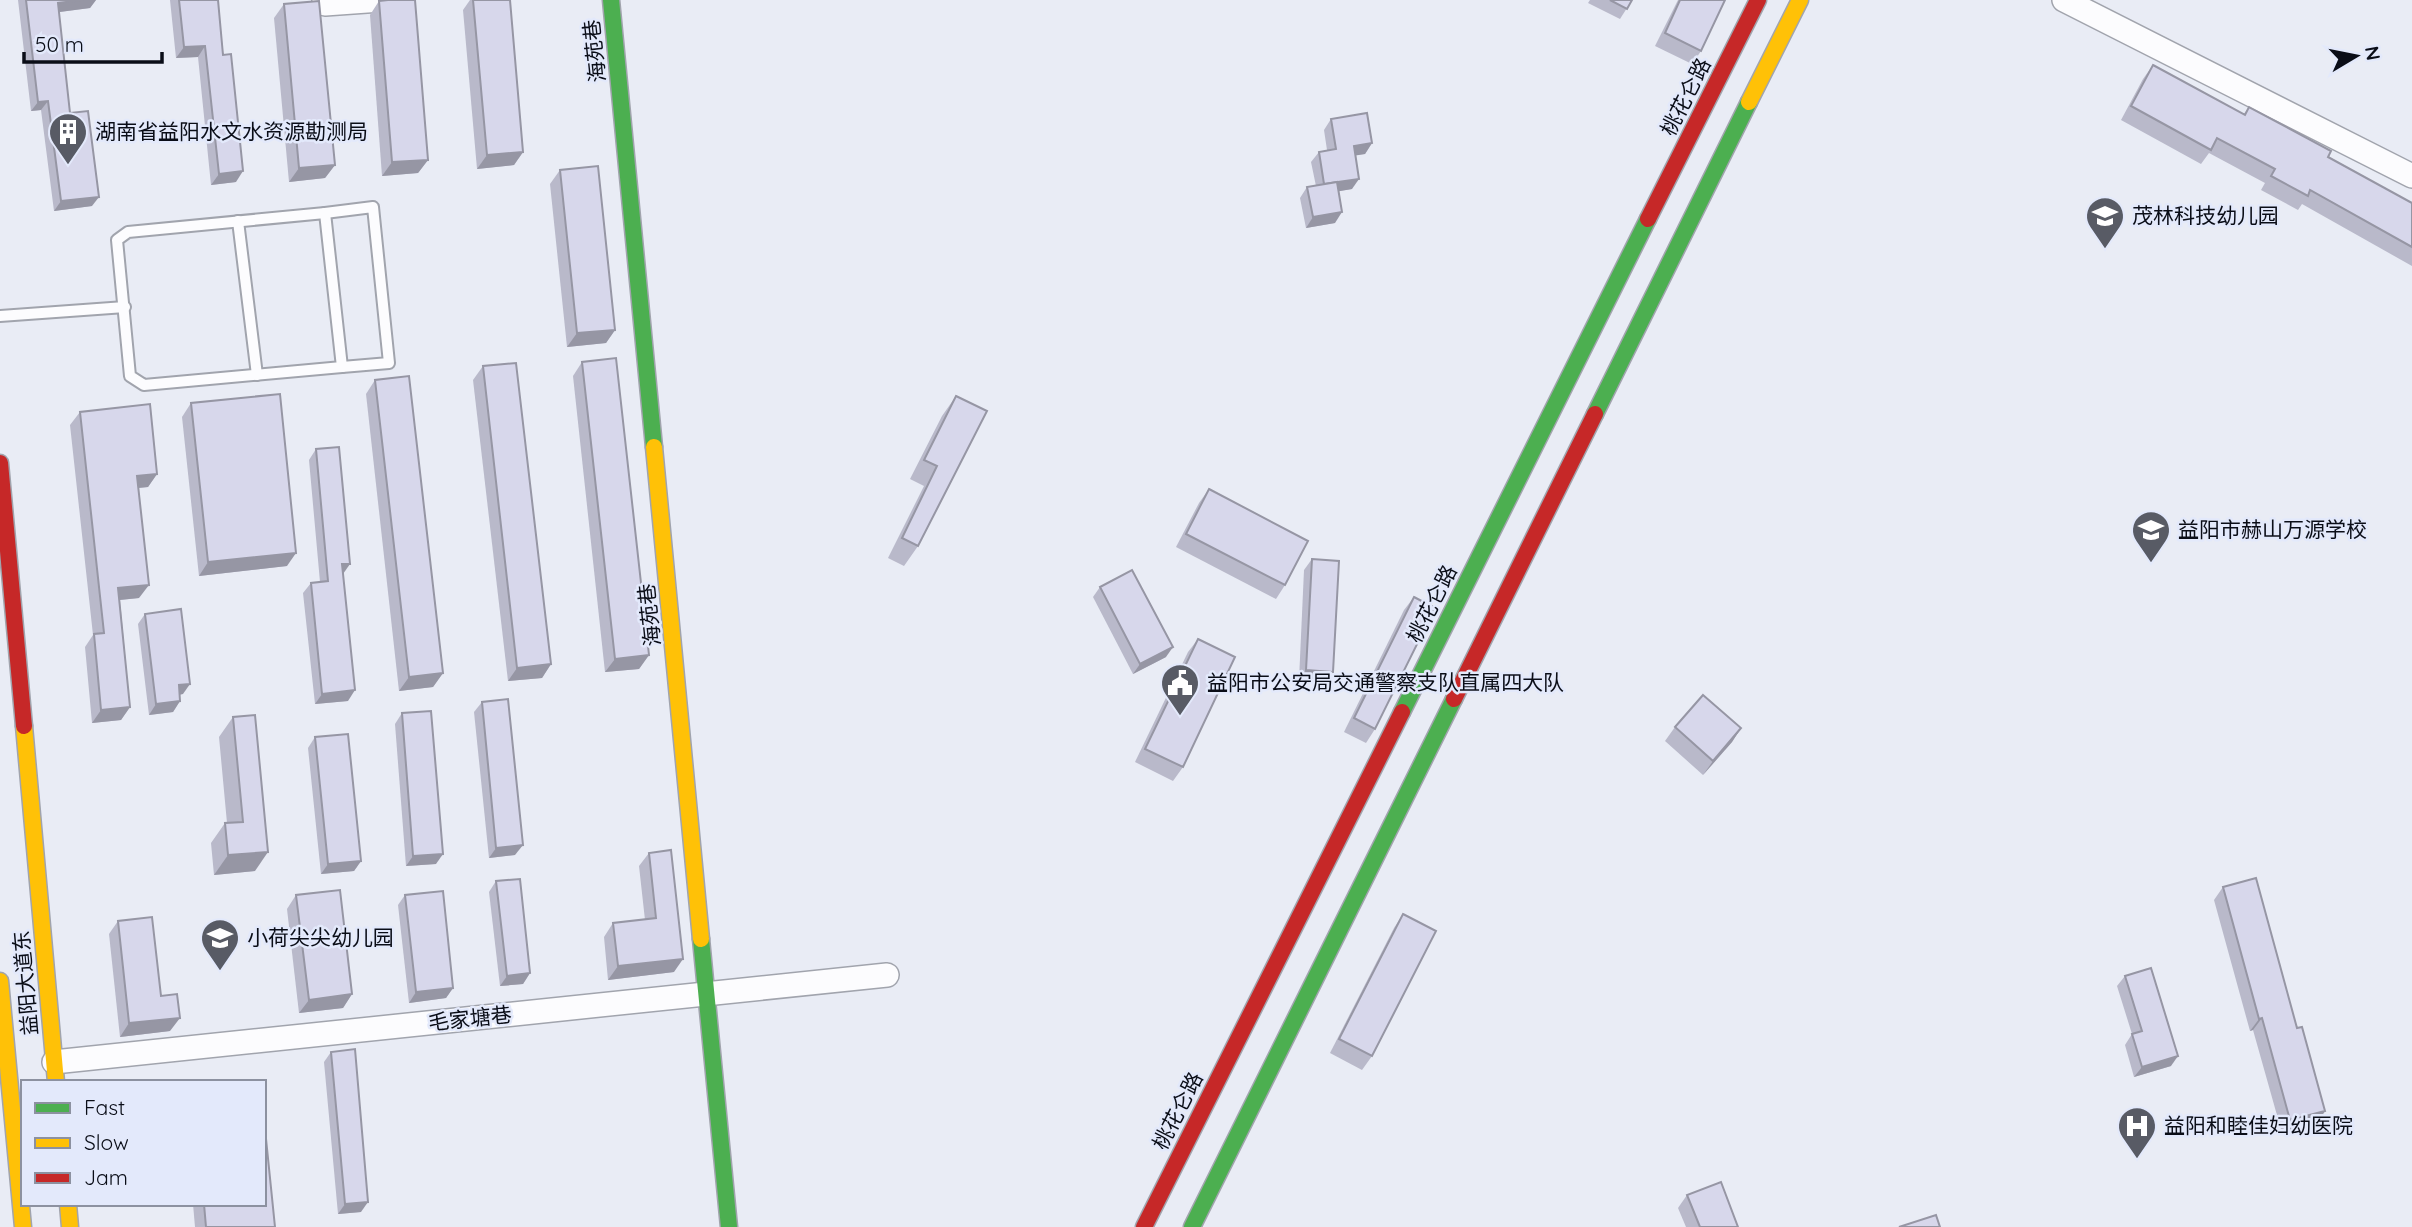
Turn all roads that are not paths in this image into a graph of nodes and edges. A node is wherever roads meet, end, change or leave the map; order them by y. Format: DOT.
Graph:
graph roads {
  1 [pos="324,0"];
  2 [pos="382,0"];
  3 [pos="611,0"];
  4 [pos="1758,0"];
  5 [pos="1800,0"];
  6 [pos="2064,0"];
  7 [pos="2412,176"];
  8 [pos="325,213"];
  9 [pos="238,221"];
  10 [pos="125,307"];
  11 [pos="0,316"];
  12 [pos="342,367"];
  13 [pos="257,375"];
  14 [pos="0,463"];
  15 [pos="887,975"];
  16 [pos="0,981"];
  17 [pos="708,995"];
  18 [pos="3,1064"];
  19 [pos="55,1072"];
  20 [pos="68,1206"];
  21 [pos="23,1227"];
  22 [pos="70,1227"];
  23 [pos="729,1227"];
  24 [pos="1144,1227"];
  25 [pos="1192,1227"];
  1 -- 2 [label="street"];
  3 -- 17 [label="main road, 海苑巷"];
  4 -- 24 [label="main road, 桃花仑路"];
  5 -- 25 [label="main road"];
  6 -- 7 [label="street"];
  8 -- 9 [label="lane"];
  8 -- 12 [label="lane"];
  8 -- 12 [label="lane"];
  9 -- 10 [label="lane"];
  9 -- 13 [label="lane"];
  10 -- 11 [label="lane"];
  10 -- 13 [label="lane"];
  12 -- 13 [label="lane"];
  14 -- 19 [label="main road, 益阳大道东"];
  15 -- 17 [label="street, 毛家塘巷"];
  16 -- 18 [label="main road"];
  17 -- 19 [label="street, 毛家塘巷"];
  17 -- 23 [label="main road, 海苑巷"];
  18 -- 21 [label="main road"];
  20 -- 22 [label="main road"];
}
